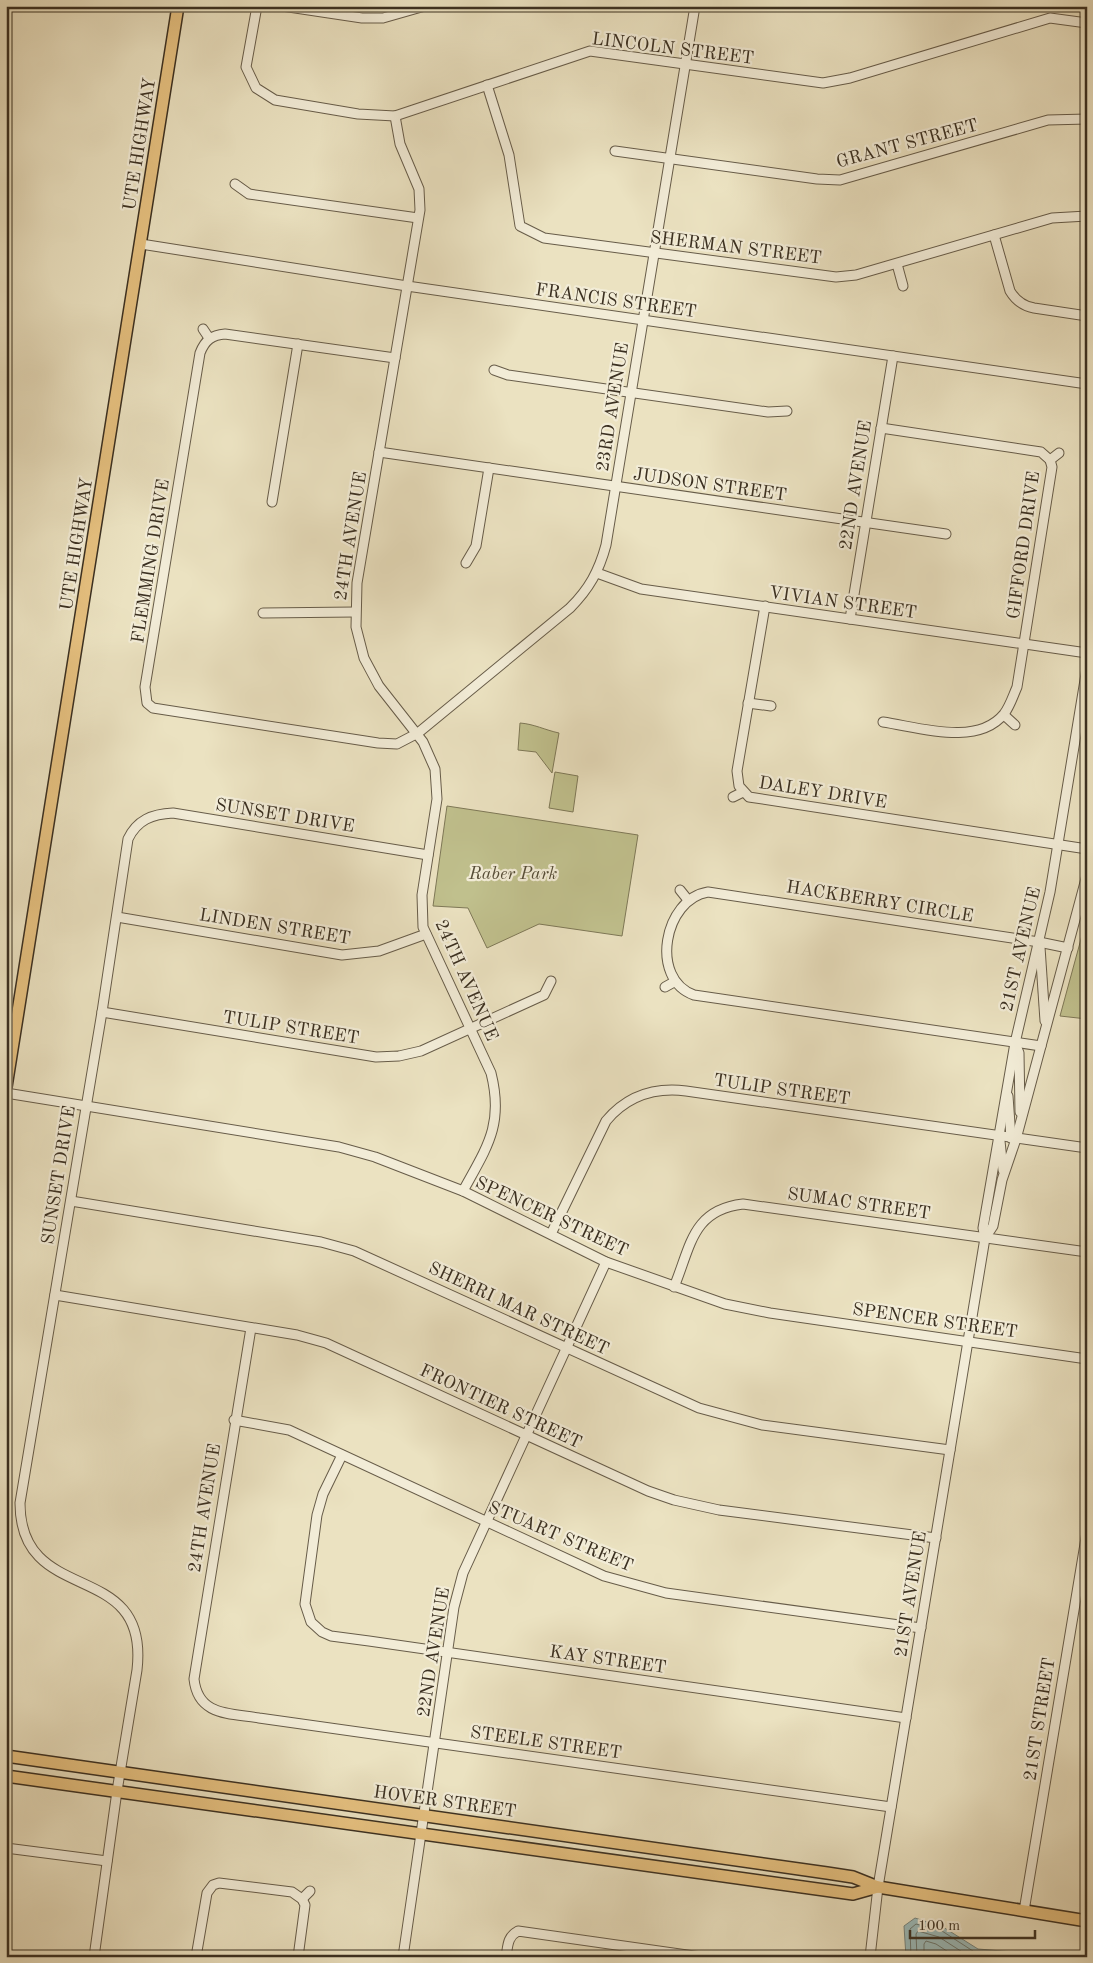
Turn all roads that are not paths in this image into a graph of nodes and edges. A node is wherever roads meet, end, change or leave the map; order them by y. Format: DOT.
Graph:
graph roads {
  1 [pos="178,6"];
  2 [pos="257,6"];
  3 [pos="282,6"];
  4 [pos="425,6"];
  5 [pos="695,6"];
  6 [pos="1087,23"];
  7 [pos="685,65"];
  8 [pos="487,86"];
  9 [pos="395,116"];
  10 [pos="1087,119"];
  11 [pos="615,151"];
  12 [pos="670,159"];
  13 [pos="235,184"];
  14 [pos="1087,216"];
  15 [pos="418,218"];
  16 [pos="994,235"];
  17 [pos="141,244"];
  18 [pos="654,253"];
  19 [pos="897,264"];
  20 [pos="407,286"];
  21 [pos="903,286"];
  22 [pos="1087,316"];
  23 [pos="643,320"];
  24 [pos="203,329"];
  25 [pos="209,338"];
  26 [pos="298,344"];
  27 [pos="893,356"];
  28 [pos="394,358"];
  29 [pos="494,370"];
  30 [pos="1087,384"];
  31 [pos="631,392"];
  32 [pos="786,411"];
  33 [pos="881,428"];
  34 [pos="379,452"];
  35 [pos="1059,453"];
  36 [pos="1050,460"];
  37 [pos="488,468"];
  38 [pos="616,487"];
  39 [pos="272,502"];
  40 [pos="865,522"];
  41 [pos="946,534"];
  42 [pos="466,563"];
  43 [pos="597,573"];
  44 [pos="765,606"];
  45 [pos="355,612"];
  46 [pos="263,613"];
  47 [pos="850,619"];
  48 [pos="1025,644"];
  49 [pos="1087,653"];
  50 [pos="1087,668"];
  51 [pos="748,703"];
  52 [pos="771,706"];
  53 [pos="1004,715"];
  54 [pos="883,722"];
  55 [pos="1015,725"];
  56 [pos="418,733"];
  57 [pos="743,792"];
  58 [pos="733,797"];
  59 [pos="1058,845"];
  60 [pos="1087,849"];
  61 [pos="428,855"];
  62 [pos="1087,875"];
  63 [pos="680,890"];
  64 [pos="688,900"];
  65 [pos="117,917"];
  66 [pos="426,934"];
  67 [pos="1039,942"];
  68 [pos="1068,948"];
  69 [pos="551,981"];
  70 [pos="674,982"];
  71 [pos="665,987"];
  72 [pos="102,1012"];
  73 [pos="470,1028"];
  74 [pos="1044,1036"];
  75 [pos="1015,1043"];
  76 [pos="1041,1046"];
  77 [pos="6,1087"];
  78 [pos="1007,1088"];
  79 [pos="6,1093"];
  80 [pos="85,1105"];
  81 [pos="1021,1122"];
  82 [pos="998,1137"];
  83 [pos="1013,1138"];
  84 [pos="1087,1148"];
  85 [pos="1002,1180"];
  86 [pos="463,1191"];
  87 [pos="71,1201"];
  88 [pos="551,1234"];
  89 [pos="985,1238"];
  90 [pos="1087,1252"];
  91 [pos="606,1262"];
  92 [pos="674,1287"];
  93 [pos="55,1295"];
  94 [pos="251,1328"];
  95 [pos="968,1340"];
  96 [pos="567,1348"];
  97 [pos="1087,1358"];
  98 [pos="234,1420"];
  99 [pos="526,1435"];
  100 [pos="950,1450"];
  101 [pos="342,1455"];
  102 [pos="486,1522"];
  103 [pos="1087,1532"];
  104 [pos="936,1538"];
  105 [pos="921,1628"];
  106 [pos="447,1652"];
  107 [pos="197,1700"];
  108 [pos="906,1718"];
  109 [pos="434,1742"];
  110 [pos="6,1756"];
  111 [pos="120,1772"];
  112 [pos="6,1776"];
  113 [pos="117,1791"];
  114 [pos="891,1807"];
  115 [pos="423,1815"];
  116 [pos="420,1833"];
  117 [pos="6,1848"];
  118 [pos="107,1861"];
  119 [pos="878,1887"];
  120 [pos="310,1892"];
  121 [pos="302,1899"];
  122 [pos="1024,1911"];
  123 [pos="1087,1921"];
  124 [pos="94,1957"];
  125 [pos="196,1957"];
  126 [pos="298,1957"];
  127 [pos="403,1957"];
  128 [pos="506,1957"];
  129 [pos="701,1957"];
  130 [pos="870,1957"];
  1 -- 17 [label="main road, UTE HIGHWAY"];
  2 -- 9 [label="street, LINCOLN STREET"];
  3 -- 4 [label="street"];
  5 -- 7 [label="street, 23RD AVENUE"];
  6 -- 7 [label="street, LINCOLN STREET"];
  7 -- 8 [label="street, LINCOLN STREET"];
  7 -- 12 [label="street, 23RD AVENUE"];
  8 -- 9 [label="street, LINCOLN STREET"];
  8 -- 18 [label="street, SHERMAN STREET"];
  9 -- 15 [label="street, 24TH AVENUE"];
  10 -- 12 [label="street, GRANT STREET"];
  11 -- 12 [label="street, GRANT STREET"];
  12 -- 18 [label="street, 23RD AVENUE"];
  13 -- 15 [label="street"];
  14 -- 16 [label="street, SHERMAN STREET"];
  15 -- 20 [label="street, 24TH AVENUE"];
  16 -- 19 [label="street, SHERMAN STREET"];
  16 -- 22 [label="street"];
  17 -- 20 [label="street, FRANCIS STREET"];
  17 -- 77 [label="main road, UTE HIGHWAY"];
  18 -- 19 [label="street, SHERMAN STREET"];
  18 -- 23 [label="street, 23RD AVENUE"];
  19 -- 21 [label="street"];
  20 -- 23 [label="street, FRANCIS STREET"];
  20 -- 28 [label="street, 24TH AVENUE"];
  23 -- 27 [label="street, FRANCIS STREET"];
  23 -- 31 [label="street, 23RD AVENUE"];
  24 -- 25 [label="street"];
  25 -- 26 [label="street"];
  25 -- 56 [label="street, FLEMMING DRIVE"];
  26 -- 28 [label="street"];
  26 -- 39 [label="street"];
  27 -- 30 [label="street, FRANCIS STREET"];
  27 -- 33 [label="street, 22ND AVENUE"];
  28 -- 34 [label="street, 24TH AVENUE"];
  29 -- 31 [label="street"];
  31 -- 32 [label="street"];
  31 -- 38 [label="street, 23RD AVENUE"];
  33 -- 36 [label="street, GIFFORD DRIVE"];
  33 -- 40 [label="street, 22ND AVENUE"];
  34 -- 37 [label="street, JUDSON STREET"];
  34 -- 45 [label="street, 24TH AVENUE"];
  35 -- 36 [label="street"];
  36 -- 48 [label="street, GIFFORD DRIVE"];
  37 -- 38 [label="street, JUDSON STREET"];
  37 -- 42 [label="street"];
  38 -- 40 [label="street, JUDSON STREET"];
  38 -- 43 [label="street, 23RD AVENUE"];
  40 -- 41 [label="street, JUDSON STREET"];
  40 -- 47 [label="street, 22ND AVENUE"];
  43 -- 44 [label="street, VIVIAN STREET"];
  43 -- 56 [label="street, 23RD AVENUE"];
  44 -- 47 [label="street, VIVIAN STREET"];
  44 -- 51 [label="street, DALEY DRIVE"];
  45 -- 46 [label="street"];
  45 -- 56 [label="street, 24TH AVENUE"];
  47 -- 48 [label="street, VIVIAN STREET"];
  48 -- 49 [label="street, VIVIAN STREET"];
  48 -- 53 [label="street, GIFFORD DRIVE"];
  50 -- 59 [label="street, 21ST AVENUE"];
  51 -- 52 [label="street"];
  51 -- 57 [label="street, DALEY DRIVE"];
  53 -- 54 [label="street"];
  53 -- 55 [label="street"];
  56 -- 61 [label="street, 24TH AVENUE"];
  57 -- 58 [label="street"];
  57 -- 59 [label="street, DALEY DRIVE"];
  59 -- 60 [label="street, DALEY DRIVE"];
  59 -- 67 [label="street, 21ST AVENUE"];
  61 -- 65 [label="street, SUNSET DRIVE"];
  61 -- 66 [label="street, 24TH AVENUE"];
  62 -- 68 [label="street, 21ST AVENUE"];
  63 -- 64 [label="street"];
  64 -- 67 [label="street, HACKBERRY CIRCLE"];
  64 -- 70 [label="street"];
  65 -- 66 [label="street, LINDEN STREET"];
  65 -- 72 [label="street, SUNSET DRIVE"];
  66 -- 73 [label="street, 24TH AVENUE"];
  67 -- 68 [label="street, HACKBERRY CIRCLE"];
  67 -- 74 [label="street"];
  67 -- 75 [label="street, 21ST AVENUE"];
  68 -- 74 [label="street, 21ST AVENUE"];
  69 -- 73 [label="street, TULIP STREET"];
  70 -- 71 [label="street"];
  70 -- 75 [label="street"];
  72 -- 73 [label="street, TULIP STREET"];
  72 -- 80 [label="street, SUNSET DRIVE"];
  73 -- 86 [label="street, 24TH AVENUE"];
  74 -- 76 [label="street, 21ST AVENUE"];
  75 -- 76 [label="street"];
  75 -- 78 [label="street, 21ST AVENUE"];
  75 -- 81 [label="street"];
  76 -- 81 [label="street, 21ST AVENUE"];
  78 -- 82 [label="street, 21ST AVENUE"];
  78 -- 83 [label="street"];
  79 -- 80 [label="street, SPENCER STREET"];
  80 -- 86 [label="street, SPENCER STREET"];
  80 -- 87 [label="street, SUNSET DRIVE"];
  81 -- 83 [label="street, 21ST AVENUE"];
  82 -- 83 [label="street, TULIP STREET"];
  82 -- 85 [label="street"];
  82 -- 88 [label="street, TULIP STREET"];
  82 -- 89 [label="street, 21ST AVENUE"];
  83 -- 84 [label="street, TULIP STREET"];
  83 -- 85 [label="street, 21ST AVENUE"];
  85 -- 89 [label="street, 21ST AVENUE"];
  86 -- 88 [label="street, SPENCER STREET"];
  87 -- 93 [label="street, SUNSET DRIVE"];
  87 -- 96 [label="street, SHERRI MAR STREET"];
  88 -- 91 [label="street, SPENCER STREET"];
  89 -- 90 [label="street, SUMAC STREET"];
  89 -- 92 [label="street, SUMAC STREET"];
  89 -- 95 [label="street, 21ST AVENUE"];
  91 -- 92 [label="street, SPENCER STREET"];
  91 -- 96 [label="street, 22ND AVENUE"];
  92 -- 95 [label="street, SPENCER STREET"];
  93 -- 94 [label="street, FRONTIER STREET"];
  93 -- 111 [label="street, SUNSET DRIVE"];
  94 -- 98 [label="street, 24TH AVENUE"];
  94 -- 99 [label="street, FRONTIER STREET"];
  95 -- 97 [label="street, SPENCER STREET"];
  95 -- 100 [label="street, 21ST AVENUE"];
  96 -- 99 [label="street, 22ND AVENUE"];
  96 -- 100 [label="street, SHERRI MAR STREET"];
  98 -- 101 [label="street, STUART STREET"];
  98 -- 107 [label="street, 24TH AVENUE"];
  99 -- 102 [label="street, 22ND AVENUE"];
  99 -- 104 [label="street, FRONTIER STREET"];
  100 -- 104 [label="street, 21ST AVENUE"];
  101 -- 102 [label="street, STUART STREET"];
  101 -- 106 [label="street, KAY STREET"];
  102 -- 105 [label="street, STUART STREET"];
  102 -- 106 [label="street, 22ND AVENUE"];
  103 -- 122 [label="street, 21ST STREET"];
  104 -- 105 [label="street, 21ST AVENUE"];
  105 -- 108 [label="street, 21ST AVENUE"];
  106 -- 108 [label="street, KAY STREET"];
  106 -- 109 [label="street, 22ND AVENUE"];
  107 -- 109 [label="street, STEELE STREET"];
  108 -- 114 [label="street, 21ST AVENUE"];
  109 -- 114 [label="street, STEELE STREET"];
  109 -- 115 [label="street, 22ND AVENUE"];
  110 -- 111 [label="main road, HOVER STREET"];
  111 -- 113 [label="street"];
  111 -- 115 [label="main road, HOVER STREET"];
  112 -- 113 [label="main road, HOVER STREET"];
  113 -- 116 [label="main road, HOVER STREET"];
  113 -- 118 [label="street"];
  114 -- 119 [label="street, 21ST AVENUE"];
  115 -- 116 [label="street, 22ND AVENUE"];
  115 -- 119 [label="main road, HOVER STREET"];
  116 -- 119 [label="main road, HOVER STREET"];
  116 -- 127 [label="street, 22ND AVENUE"];
  117 -- 118 [label="street"];
  118 -- 124 [label="street"];
  119 -- 122 [label="main road, HOVER STREET"];
  119 -- 130 [label="street, 21ST AVENUE"];
  120 -- 121 [label="street"];
  121 -- 125 [label="street"];
  121 -- 126 [label="street"];
  122 -- 123 [label="main road, HOVER STREET"];
  128 -- 129 [label="street"];
}
